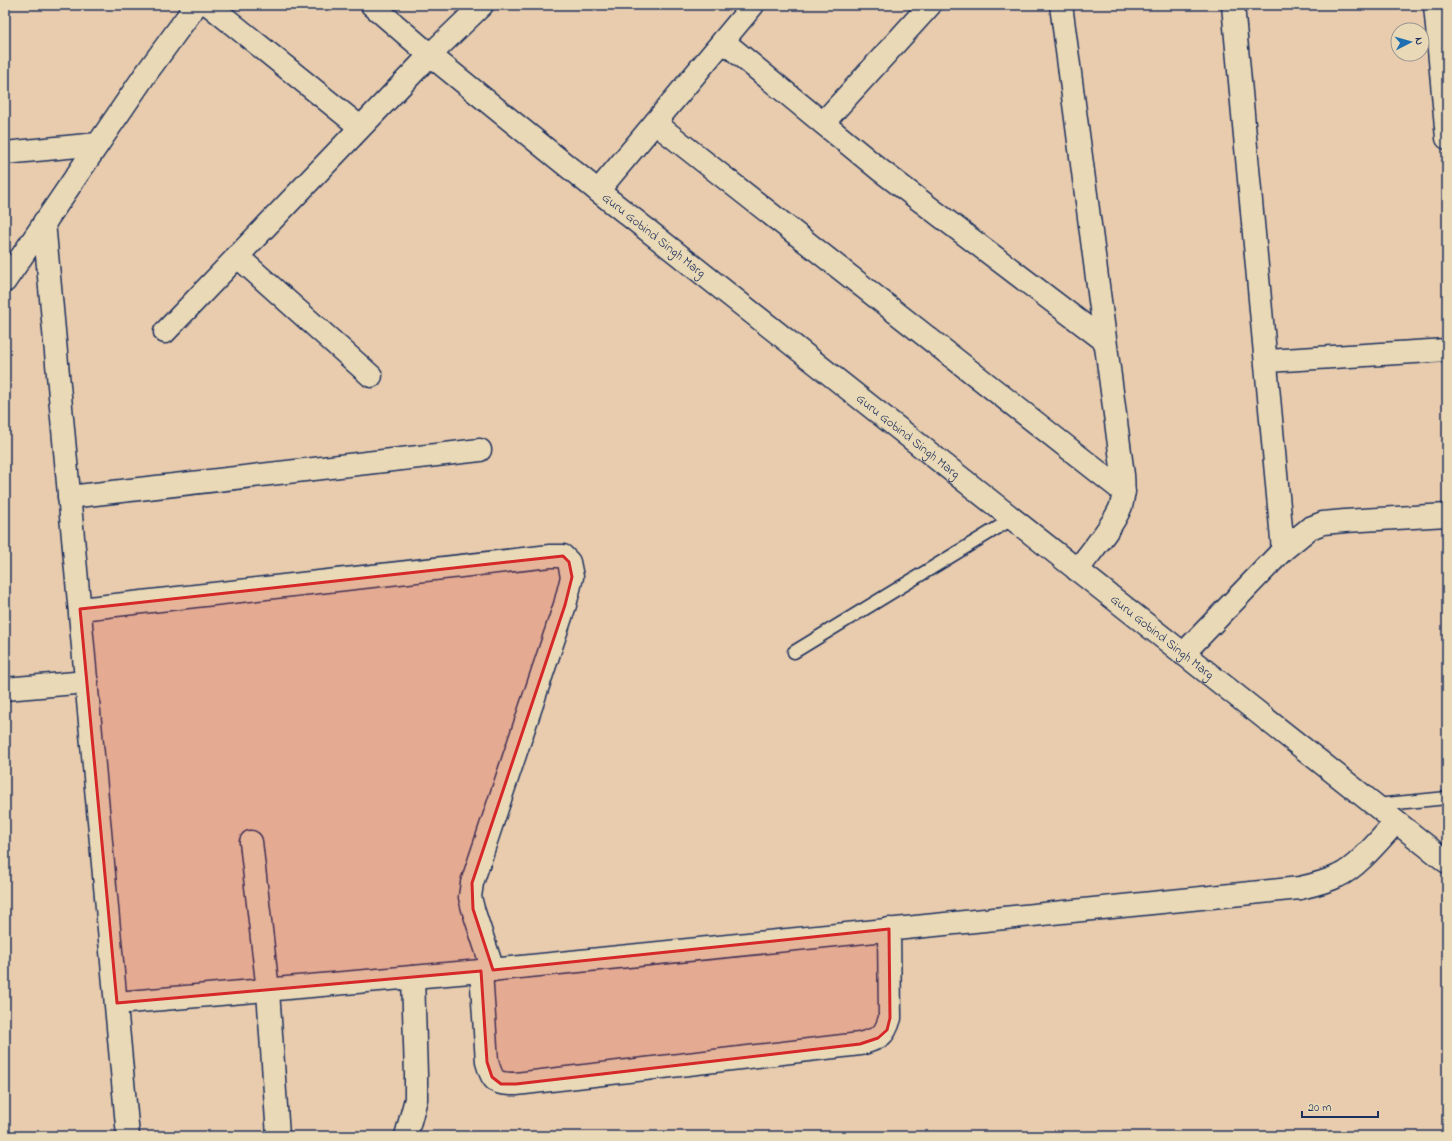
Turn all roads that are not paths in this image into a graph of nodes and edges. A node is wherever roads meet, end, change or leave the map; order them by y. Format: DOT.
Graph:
graph roads {
  1 [pos="196,5"];
  2 [pos="209,5"];
  3 [pos="372,5"];
  4 [pos="482,5"];
  5 [pos="752,5"];
  6 [pos="930,5"];
  7 [pos="1061,5"];
  8 [pos="1233,5"];
  9 [pos="1434,5"];
  10 [pos="723,41"];
  11 [pos="430,55"];
  12 [pos="655,123"];
  13 [pos="823,123"];
  14 [pos="360,127"];
  15 [pos="1447,138"];
  16 [pos="98,144"];
  17 [pos="5,153"];
  18 [pos="598,191"];
  19 [pos="44,222"];
  20 [pos="237,256"];
  21 [pos="13,258"];
  22 [pos="5,281"];
  23 [pos="165,332"];
  24 [pos="1105,341"];
  25 [pos="1447,350"];
  26 [pos="1266,361"];
  27 [pos="371,376"];
  28 [pos="480,450"];
  29 [pos="1124,492"];
  30 [pos="70,497"];
  31 [pos="1447,515"];
  32 [pos="1012,519"];
  33 [pos="1283,550"];
  34 [pos="1077,570"];
  35 [pos="80,609"];
  36 [pos="794,652"];
  37 [pos="1183,654"];
  38 [pos="87,682"];
  39 [pos="5,689"];
  40 [pos="1447,798"];
  41 [pos="1376,805"];
  42 [pos="1396,822"];
  43 [pos="251,842"];
  44 [pos="1447,862"];
  45 [pos="889,929"];
  46 [pos="487,970"];
  47 [pos="413,977"];
  48 [pos="268,990"];
  49 [pos="117,1003"];
  50 [pos="128,1136"];
  51 [pos="278,1136"];
  52 [pos="406,1136"];
  1 -- 16 [label="street"];
  2 -- 14 [label="street"];
  3 -- 11 [label="street, Guru Gobind Singh Marg"];
  4 -- 11 [label="street"];
  5 -- 10 [label="street"];
  6 -- 13 [label="street"];
  7 -- 24 [label="street"];
  8 -- 26 [label="street"];
  9 -- 15 [label="street"];
  10 -- 12 [label="street"];
  10 -- 13 [label="street"];
  11 -- 14 [label="street"];
  11 -- 18 [label="street, Guru Gobind Singh Marg"];
  12 -- 18 [label="street"];
  12 -- 29 [label="street"];
  13 -- 24 [label="street"];
  14 -- 20 [label="street"];
  16 -- 17 [label="street"];
  16 -- 19 [label="street"];
  18 -- 32 [label="street, Guru Gobind Singh Marg"];
  19 -- 21 [label="street"];
  19 -- 30 [label="street"];
  20 -- 23 [label="street"];
  20 -- 27 [label="street"];
  21 -- 22 [label="street"];
  24 -- 29 [label="street"];
  25 -- 26 [label="street"];
  26 -- 33 [label="street"];
  28 -- 30 [label="street"];
  29 -- 34 [label="street"];
  30 -- 35 [label="street"];
  31 -- 33 [label="street"];
  32 -- 34 [label="street, Guru Gobind Singh Marg"];
  32 -- 36 [label="lane"];
  33 -- 37 [label="street"];
  34 -- 37 [label="street, Guru Gobind Singh Marg"];
  35 -- 38 [label="street"];
  35 -- 46 [label="street"];
  37 -- 41 [label="street, Guru Gobind Singh Marg"];
  38 -- 39 [label="street"];
  38 -- 49 [label="street"];
  40 -- 41 [label="lane"];
  41 -- 42 [label="street, Guru Gobind Singh Marg"];
  42 -- 44 [label="street, Guru Gobind Singh Marg"];
  42 -- 45 [label="street"];
  43 -- 48 [label="street"];
  45 -- 46 [label="street"];
  45 -- 46 [label="street"];
  46 -- 47 [label="street"];
  47 -- 48 [label="street"];
  47 -- 52 [label="street"];
  48 -- 49 [label="street"];
  48 -- 51 [label="street"];
  49 -- 50 [label="street"];
}
